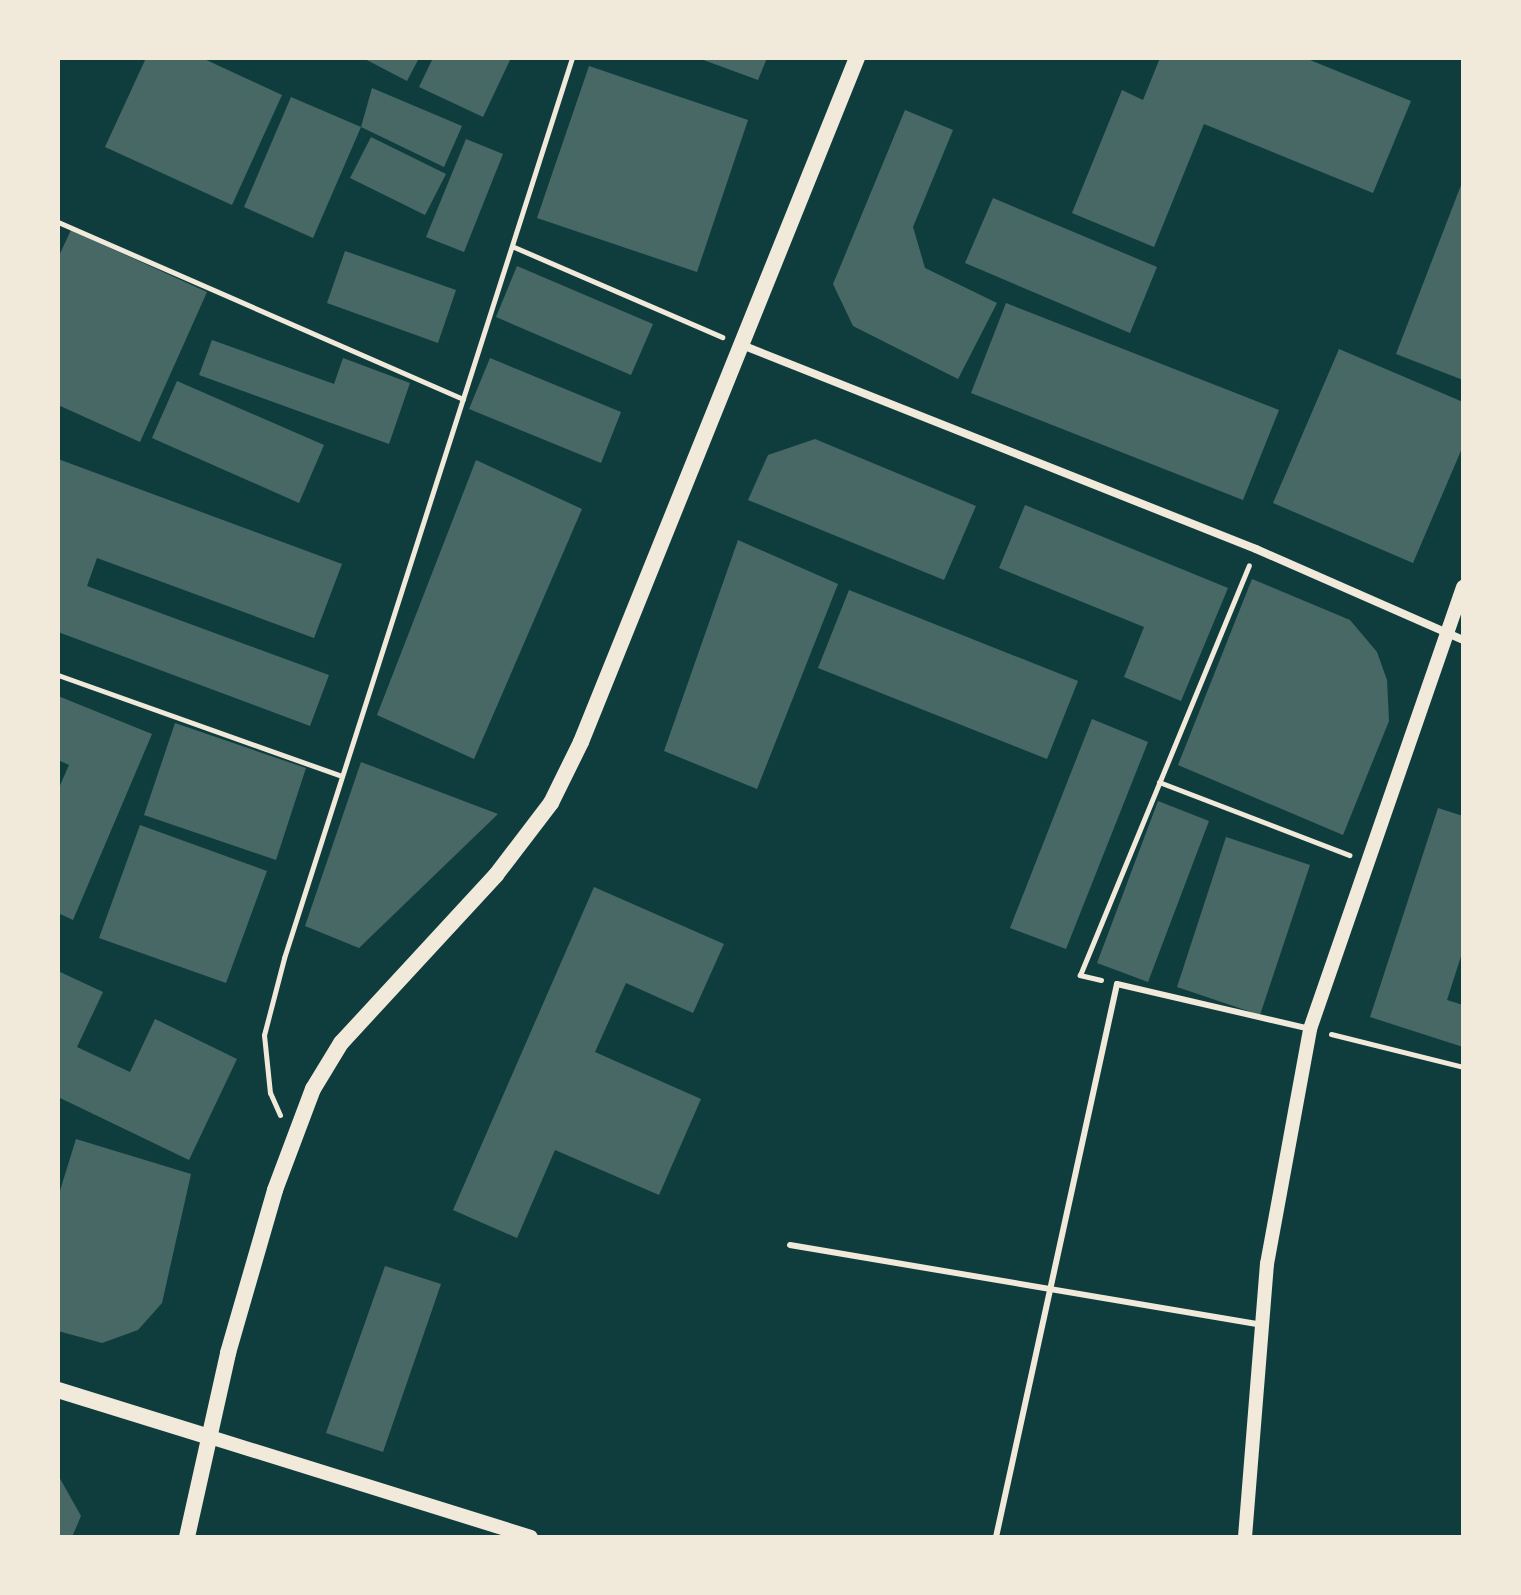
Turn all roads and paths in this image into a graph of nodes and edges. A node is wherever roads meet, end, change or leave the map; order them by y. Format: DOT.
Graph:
graph roads {
  1 [pos="572,58"];
  2 [pos="857,58"];
  3 [pos="58,222"];
  4 [pos="514,247"];
  5 [pos="741,345"];
  6 [pos="463,399"];
  7 [pos="1256,549"];
  8 [pos="1463,587"];
  9 [pos="1446,633"];
  10 [pos="1463,640"];
  11 [pos="58,675"];
  12 [pos="339,775"];
  13 [pos="1159,782"];
  14 [pos="1366,862"];
  15 [pos="1117,984"];
  16 [pos="1310,1029"];
  17 [pos="1463,1067"];
  18 [pos="292,1140"];
  19 [pos="790,1245"];
  20 [pos="1050,1291"];
  21 [pos="1261,1325"];
  22 [pos="58,1390"];
  23 [pos="210,1437"];
  24 [pos="187,1537"];
  25 [pos="531,1537"];
  26 [pos="996,1537"];
  27 [pos="1245,1537"];
  1 -- 4 [label="path"];
  2 -- 5 [label="main road"];
  3 -- 6 [label="path"];
  4 -- 5 [label="path"];
  4 -- 6 [label="path"];
  5 -- 7 [label="street"];
  5 -- 18 [label="main road"];
  6 -- 12 [label="path"];
  7 -- 9 [label="street"];
  7 -- 13 [label="path"];
  8 -- 9 [label="street"];
  9 -- 10 [label="street"];
  9 -- 14 [label="street"];
  11 -- 12 [label="path"];
  12 -- 18 [label="path"];
  13 -- 14 [label="path"];
  13 -- 15 [label="path"];
  14 -- 16 [label="street"];
  15 -- 16 [label="lane"];
  15 -- 20 [label="lane"];
  16 -- 17 [label="path"];
  16 -- 21 [label="street"];
  18 -- 23 [label="main road"];
  19 -- 20 [label="lane"];
  20 -- 21 [label="lane"];
  20 -- 26 [label="lane"];
  21 -- 27 [label="street"];
  22 -- 23 [label="main road"];
  23 -- 24 [label="main road"];
  23 -- 25 [label="street"];
}
